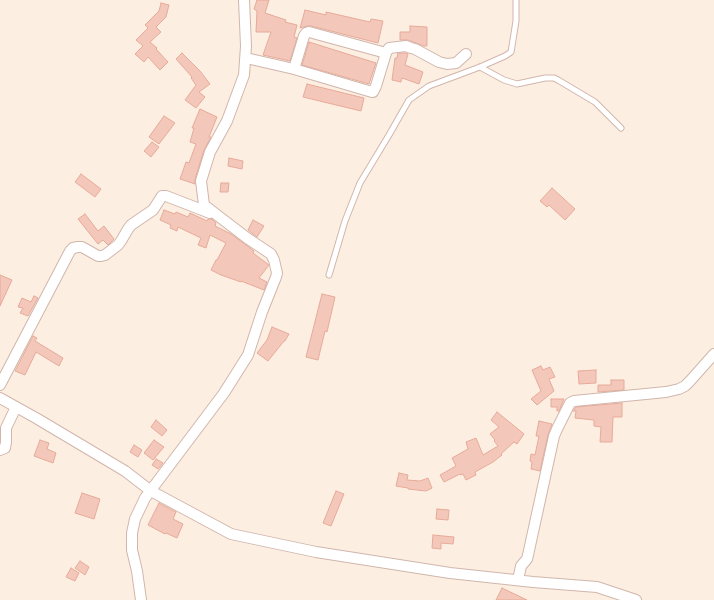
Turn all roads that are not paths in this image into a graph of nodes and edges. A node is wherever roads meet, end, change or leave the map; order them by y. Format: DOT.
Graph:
graph roads {
  1 [pos="244,0"];
  2 [pos="516,0"];
  3 [pos="386,53"];
  4 [pos="466,54"];
  5 [pos="246,58"];
  6 [pos="480,67"];
  7 [pos="294,69"];
  8 [pos="621,128"];
  9 [pos="219,217"];
  10 [pos="329,275"];
  11 [pos="714,354"];
  12 [pos="0,385"];
  13 [pos="0,398"];
  14 [pos="16,407"];
  15 [pos="0,450"];
  16 [pos="151,491"];
  17 [pos="519,574"];
  18 [pos="141,600"];
  19 [pos="636,600"];
  1 -- 5 [label="street"];
  2 -- 6 [label="lane"];
  3 -- 4 [label="street"];
  3 -- 7 [label="street"];
  3 -- 7 [label="street"];
  5 -- 7 [label="street"];
  5 -- 9 [label="street"];
  6 -- 8 [label="lane"];
  6 -- 10 [label="lane"];
  9 -- 12 [label="street"];
  9 -- 16 [label="street"];
  11 -- 17 [label="street"];
  13 -- 14 [label="street"];
  14 -- 15 [label="street"];
  14 -- 16 [label="street"];
  16 -- 17 [label="street"];
  16 -- 18 [label="street"];
  17 -- 19 [label="street"];
}
